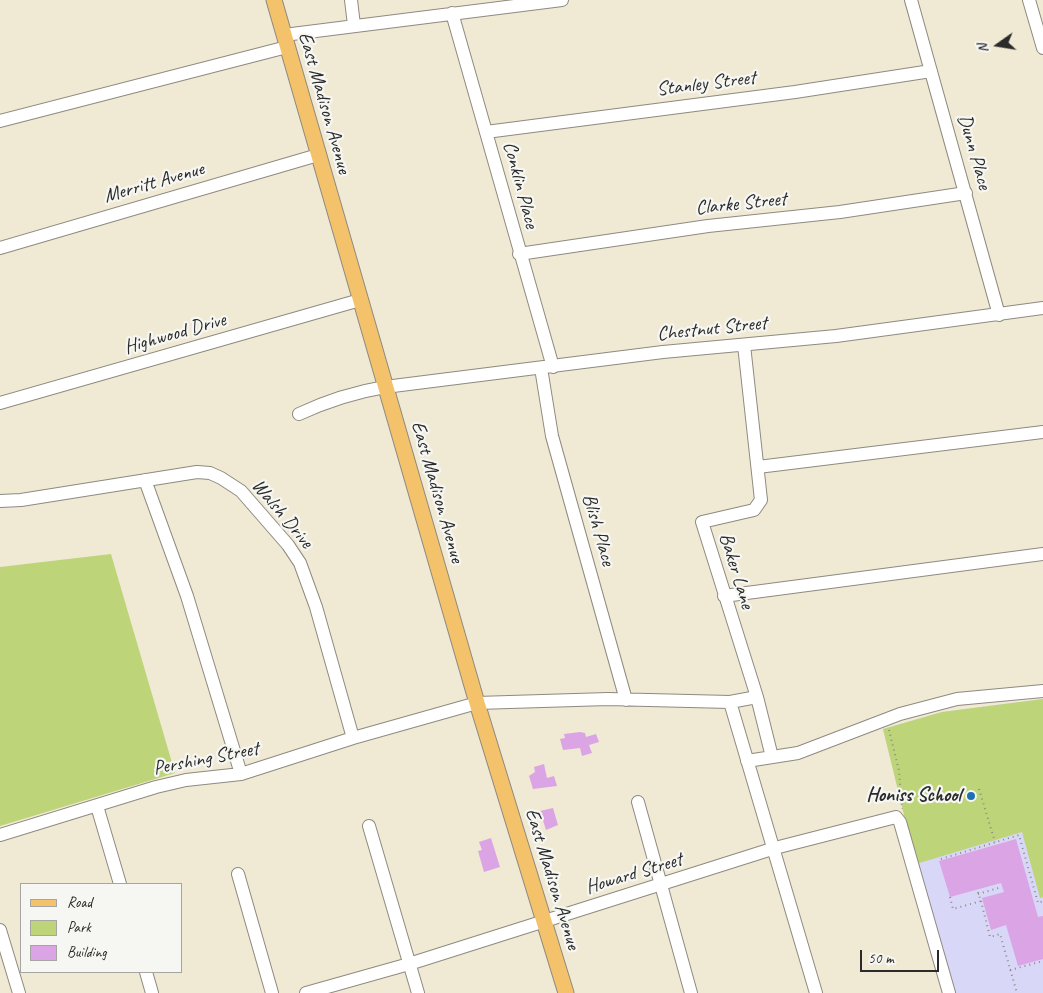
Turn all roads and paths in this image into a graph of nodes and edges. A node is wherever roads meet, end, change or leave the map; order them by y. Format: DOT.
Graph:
graph roads {
  1 [pos="274,0"];
  2 [pos="352,0"];
  3 [pos="562,0"];
  4 [pos="911,0"];
  5 [pos="492,4"];
  6 [pos="1035,4"];
  7 [pos="452,13"];
  8 [pos="354,25"];
  9 [pos="286,41"];
  10 [pos="1043,48"];
  11 [pos="931,71"];
  12 [pos="0,121"];
  13 [pos="486,132"];
  14 [pos="318,155"];
  15 [pos="966,193"];
  16 [pos="0,248"];
  17 [pos="519,254"];
  18 [pos="360,300"];
  19 [pos="1043,308"];
  20 [pos="999,315"];
  21 [pos="744,345"];
  22 [pos="547,368"];
  23 [pos="385,387"];
  24 [pos="0,403"];
  25 [pos="299,414"];
  26 [pos="1043,432"];
  27 [pos="758,467"];
  28 [pos="145,480"];
  29 [pos="0,501"];
  30 [pos="1043,554"];
  31 [pos="724,596"];
  32 [pos="1043,691"];
  33 [pos="757,697"];
  34 [pos="626,700"];
  35 [pos="730,702"];
  36 [pos="477,703"];
  37 [pos="887,720"];
  38 [pos="353,738"];
  39 [pos="772,757"];
  40 [pos="747,761"];
  41 [pos="241,774"];
  42 [pos="979,789"];
  43 [pos="638,802"];
  44 [pos="97,806"];
  45 [pos="894,820"];
  46 [pos="369,826"];
  47 [pos="0,835"];
  48 [pos="996,842"];
  49 [pos="775,848"];
  50 [pos="941,859"];
  51 [pos="238,874"];
  52 [pos="120,883"];
  53 [pos="660,886"];
  54 [pos="1002,887"];
  55 [pos="977,890"];
  56 [pos="978,894"];
  57 [pos="950,898"];
  58 [pos="1043,901"];
  59 [pos="980,902"];
  60 [pos="544,921"];
  61 [pos="0,930"];
  62 [pos="1043,961"];
  63 [pos="410,964"];
  64 [pos="1010,970"];
  65 [pos="146,973"];
  66 [pos="19,993"];
  67 [pos="152,993"];
  68 [pos="272,993"];
  69 [pos="306,993"];
  70 [pos="418,993"];
  71 [pos="566,993"];
  72 [pos="691,993"];
  73 [pos="816,993"];
  74 [pos="949,993"];
  75 [pos="1017,993"];
  1 -- 9 [label="main road, East Madison Avenue"];
  2 -- 8 [label="street"];
  3 -- 5 [label="street"];
  4 -- 11 [label="street, Dunn Place"];
  5 -- 7 [label="street"];
  6 -- 10 [label="street"];
  7 -- 8 [label="street"];
  7 -- 13 [label="street, Conklin Place"];
  8 -- 9 [label="street"];
  9 -- 12 [label="street"];
  9 -- 14 [label="main road, East Madison Avenue"];
  11 -- 13 [label="street, Stanley Street"];
  11 -- 15 [label="street, Dunn Place"];
  13 -- 17 [label="street, Conklin Place"];
  14 -- 16 [label="street, Merritt Avenue"];
  14 -- 18 [label="main road, East Madison Avenue"];
  15 -- 17 [label="street, Clarke Street"];
  15 -- 20 [label="street, Dunn Place"];
  17 -- 22 [label="street, Conklin Place"];
  18 -- 23 [label="main road, East Madison Avenue"];
  18 -- 24 [label="street, Highwood Drive"];
  19 -- 20 [label="street, Chestnut Street"];
  20 -- 21 [label="street, Chestnut Street"];
  21 -- 22 [label="street, Chestnut Street"];
  21 -- 27 [label="street, Baker Lane"];
  22 -- 23 [label="street, Chestnut Street"];
  22 -- 34 [label="street, Blish Place"];
  23 -- 25 [label="street, Chestnut Street"];
  23 -- 36 [label="main road, East Madison Avenue"];
  26 -- 27 [label="street"];
  27 -- 31 [label="street, Baker Lane"];
  28 -- 29 [label="street, Walsh Drive"];
  28 -- 38 [label="street, Walsh Drive"];
  28 -- 41 [label="street"];
  30 -- 31 [label="street"];
  31 -- 33 [label="street, Baker Lane"];
  32 -- 37 [label="street"];
  33 -- 35 [label="street, Pershing Street"];
  33 -- 39 [label="street, Baker Lane"];
  34 -- 35 [label="street, Pershing Street"];
  34 -- 36 [label="street, Pershing Street"];
  35 -- 40 [label="street"];
  36 -- 38 [label="street, Pershing Street"];
  36 -- 60 [label="main road, East Madison Avenue"];
  37 -- 39 [label="street"];
  37 -- 45 [label="path"];
  38 -- 41 [label="street, Pershing Street"];
  39 -- 40 [label="street"];
  40 -- 49 [label="street"];
  41 -- 44 [label="street, Pershing Street"];
  42 -- 48 [label="path"];
  43 -- 53 [label="street"];
  44 -- 47 [label="street, Pershing Street"];
  44 -- 52 [label="street"];
  45 -- 49 [label="street, Howard Street"];
  45 -- 74 [label="street"];
  46 -- 63 [label="street"];
  48 -- 50 [label="path"];
  48 -- 58 [label="path"];
  49 -- 53 [label="street, Howard Street"];
  49 -- 73 [label="street"];
  51 -- 68 [label="street"];
  53 -- 60 [label="street, Howard Street"];
  53 -- 72 [label="street"];
  54 -- 56 [label="path"];
  55 -- 56 [label="path"];
  56 -- 59 [label="path"];
  57 -- 59 [label="path"];
  59 -- 64 [label="path"];
  60 -- 63 [label="street, Howard Street"];
  60 -- 71 [label="main road, East Madison Avenue"];
  61 -- 66 [label="street"];
  62 -- 64 [label="path"];
  63 -- 69 [label="street, Howard Street"];
  63 -- 70 [label="street"];
  64 -- 75 [label="path"];
  65 -- 67 [label="street"];
}
